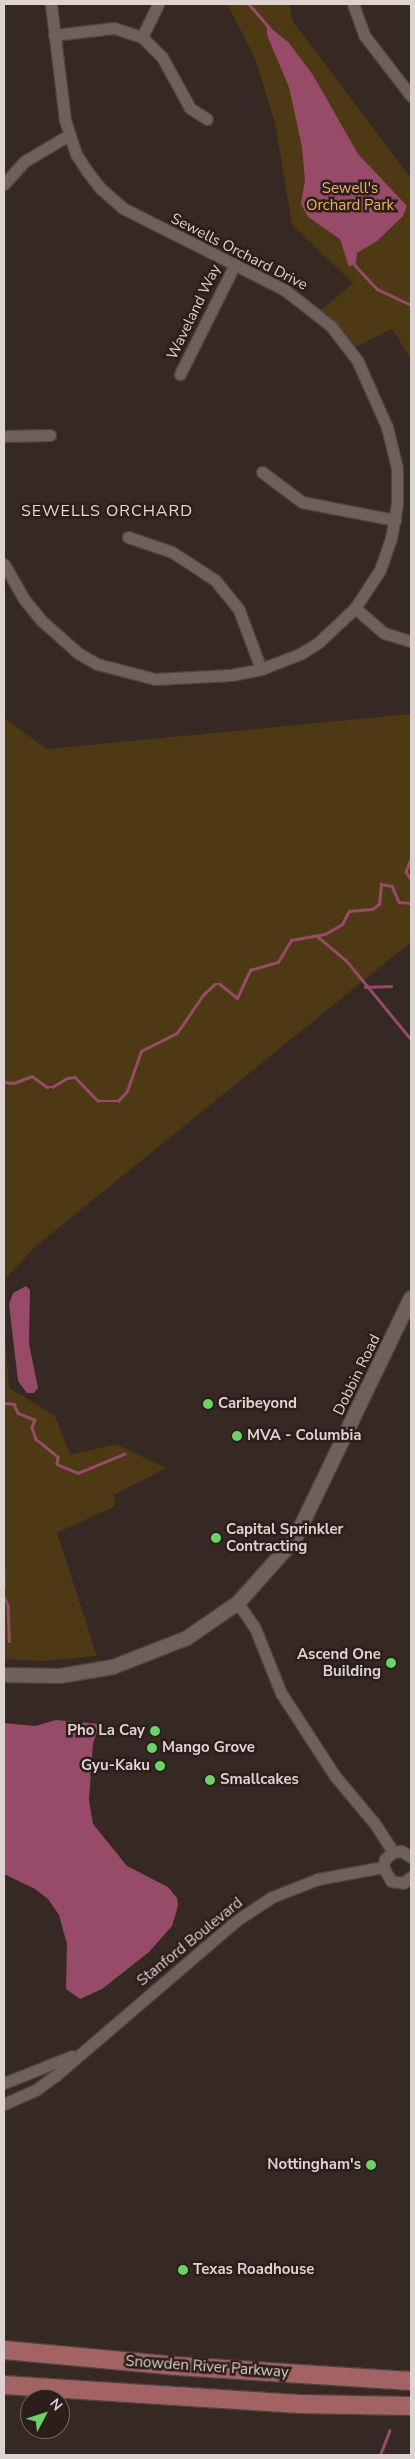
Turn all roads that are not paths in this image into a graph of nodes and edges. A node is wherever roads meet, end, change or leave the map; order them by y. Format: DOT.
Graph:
graph roads {
  1 [pos="51,4"];
  2 [pos="158,4"];
  3 [pos="353,4"];
  4 [pos="54,35"];
  5 [pos="142,37"];
  6 [pos="411,96"];
  7 [pos="207,119"];
  8 [pos="69,135"];
  9 [pos="4,184"];
  10 [pos="235,264"];
  11 [pos="180,374"];
  12 [pos="50,435"];
  13 [pos="4,436"];
  14 [pos="262,472"];
  15 [pos="395,520"];
  16 [pos="128,537"];
  17 [pos="4,564"];
  18 [pos="355,608"];
  19 [pos="411,641"];
  20 [pos="261,669"];
  21 [pos="411,1298"];
  22 [pos="238,1603"];
  23 [pos="4,1675"];
  24 [pos="393,1852"];
  25 [pos="411,1857"];
  26 [pos="383,1867"];
  27 [pos="411,1877"];
  28 [pos="87,2048"];
  29 [pos="4,2083"];
  30 [pos="4,2104"];
  31 [pos="4,2350"];
  32 [pos="411,2370"];
  33 [pos="307,2375"];
  34 [pos="411,2381"];
  35 [pos="4,2385"];
  36 [pos="299,2404"];
  37 [pos="411,2406"];
  38 [pos="411,2415"];
  1 -- 4 [label="street, Sewells Orchard Drive"];
  2 -- 5 [label="street"];
  3 -- 6 [label="street"];
  4 -- 5 [label="street"];
  4 -- 8 [label="street, Sewells Orchard Drive"];
  5 -- 7 [label="street"];
  8 -- 9 [label="street"];
  8 -- 10 [label="street, Sewells Orchard Drive"];
  10 -- 11 [label="street, Waveland Way"];
  10 -- 15 [label="street, Sewells Orchard Drive"];
  12 -- 13 [label="street"];
  14 -- 15 [label="street"];
  15 -- 18 [label="street, Sewells Orchard Drive"];
  16 -- 20 [label="street"];
  17 -- 20 [label="street, Sewells Orchard Drive"];
  18 -- 19 [label="street"];
  18 -- 20 [label="street, Sewells Orchard Drive"];
  21 -- 22 [label="street, Dobbin Road"];
  22 -- 23 [label="street, Dobbin Road"];
  22 -- 24 [label="street"];
  24 -- 25 [label="street"];
  24 -- 26 [label="street"];
  26 -- 27 [label="street"];
  26 -- 28 [label="street, Stanford Boulevard"];
  28 -- 29 [label="street, Stanford Boulevard"];
  28 -- 30 [label="street, Stanford Boulevard"];
  31 -- 33 [label="main road, Snowden River Parkway"];
  32 -- 33 [label="main road"];
  33 -- 34 [label="main road, Snowden River Parkway"];
  35 -- 36 [label="main road, Snowden River Parkway"];
  36 -- 37 [label="main road, Snowden River Parkway"];
  36 -- 38 [label="main road"];
}
